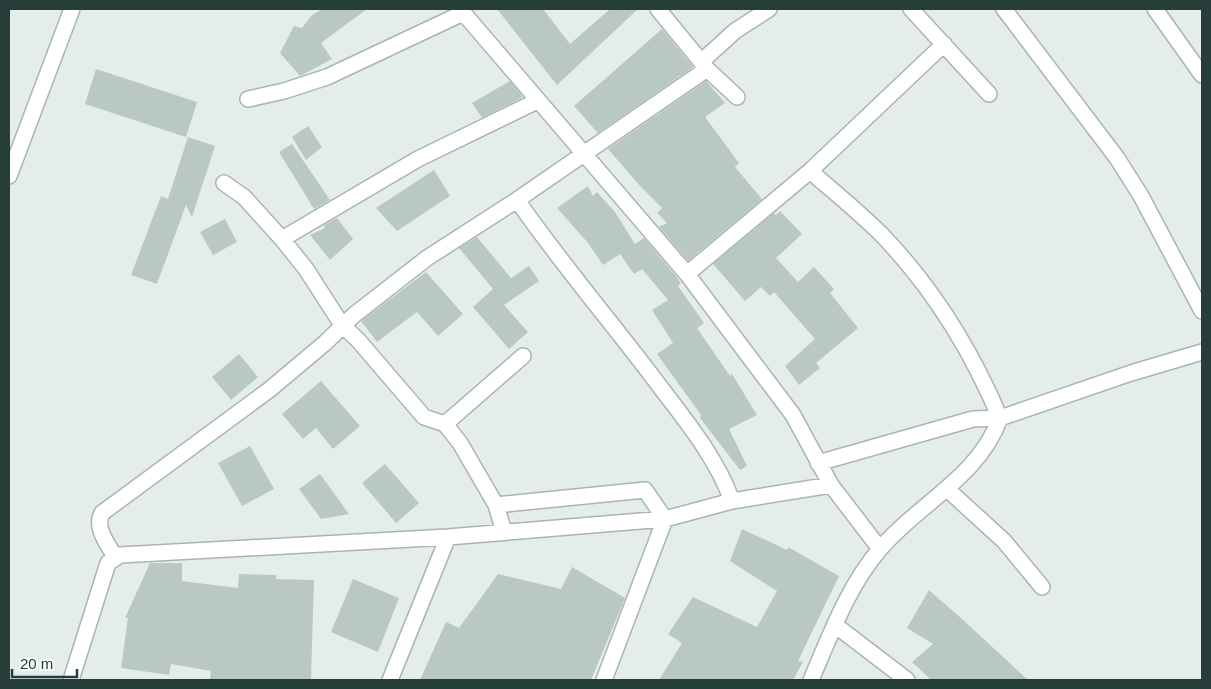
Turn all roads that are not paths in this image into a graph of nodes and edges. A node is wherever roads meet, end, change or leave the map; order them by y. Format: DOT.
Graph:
graph roads {
  1 [pos="72,9"];
  2 [pos="658,9"];
  3 [pos="769,9"];
  4 [pos="911,9"];
  5 [pos="1004,9"];
  6 [pos="1155,9"];
  7 [pos="461,11"];
  8 [pos="944,44"];
  9 [pos="704,65"];
  10 [pos="1202,75"];
  11 [pos="989,94"];
  12 [pos="737,97"];
  13 [pos="248,99"];
  14 [pos="537,100"];
  15 [pos="583,154"];
  16 [pos="810,171"];
  17 [pos="9,176"];
  18 [pos="224,183"];
  19 [pos="517,200"];
  20 [pos="282,239"];
  21 [pos="687,274"];
  22 [pos="1202,311"];
  23 [pos="342,326"];
  24 [pos="1202,352"];
  25 [pos="523,356"];
  26 [pos="1000,418"];
  27 [pos="445,424"];
  28 [pos="818,463"];
  29 [pos="831,485"];
  30 [pos="947,489"];
  31 [pos="732,500"];
  32 [pos="496,505"];
  33 [pos="665,519"];
  34 [pos="504,532"];
  35 [pos="448,537"];
  36 [pos="880,549"];
  37 [pos="115,557"];
  38 [pos="1042,588"];
  39 [pos="835,625"];
  40 [pos="71,680"];
  41 [pos="390,680"];
  42 [pos="604,680"];
  43 [pos="811,680"];
  44 [pos="907,680"];
  1 -- 17 [label="street"];
  2 -- 9 [label="street"];
  3 -- 9 [label="street"];
  4 -- 8 [label="street"];
  5 -- 22 [label="street"];
  6 -- 10 [label="street"];
  7 -- 13 [label="street"];
  7 -- 14 [label="street"];
  8 -- 11 [label="street"];
  8 -- 16 [label="street"];
  9 -- 12 [label="street"];
  9 -- 15 [label="street"];
  14 -- 15 [label="street"];
  14 -- 20 [label="street"];
  15 -- 19 [label="street"];
  15 -- 21 [label="street"];
  16 -- 21 [label="street"];
  16 -- 26 [label="street"];
  18 -- 20 [label="street"];
  19 -- 23 [label="street"];
  19 -- 31 [label="street"];
  20 -- 23 [label="street"];
  21 -- 28 [label="street"];
  23 -- 27 [label="street"];
  23 -- 37 [label="street"];
  24 -- 26 [label="street"];
  25 -- 27 [label="street"];
  26 -- 28 [label="street"];
  26 -- 30 [label="street"];
  27 -- 32 [label="street"];
  28 -- 29 [label="street"];
  29 -- 31 [label="street"];
  29 -- 36 [label="street"];
  30 -- 36 [label="street"];
  30 -- 38 [label="street"];
  31 -- 33 [label="street"];
  32 -- 33 [label="street"];
  32 -- 34 [label="street"];
  33 -- 34 [label="street"];
  33 -- 42 [label="street"];
  34 -- 35 [label="street"];
  35 -- 37 [label="street"];
  35 -- 41 [label="street"];
  36 -- 39 [label="street"];
  37 -- 40 [label="street"];
  39 -- 43 [label="street"];
  39 -- 44 [label="street"];
}
